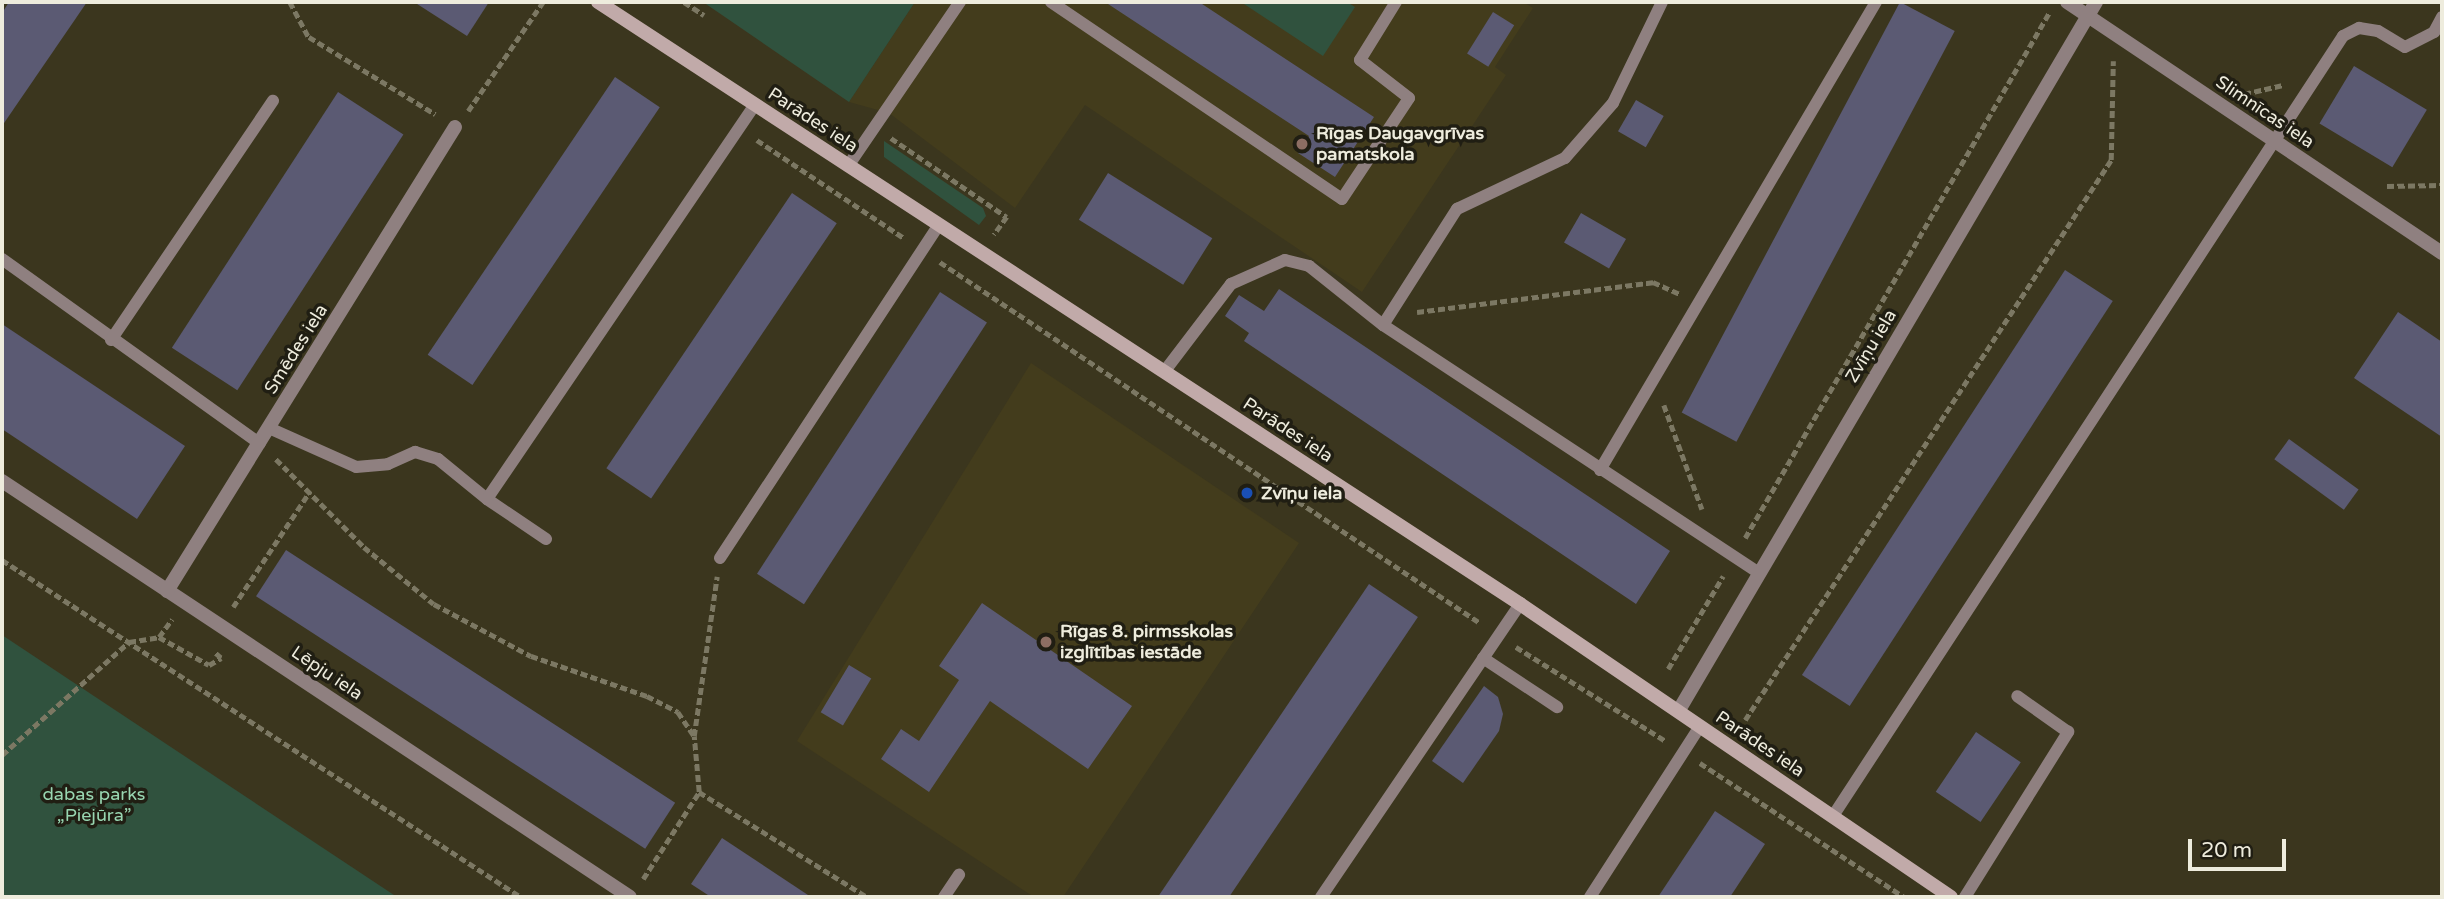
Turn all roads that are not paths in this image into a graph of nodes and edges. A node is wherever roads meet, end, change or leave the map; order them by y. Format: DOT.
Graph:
graph roads {
  1 [pos="598,2"];
  2 [pos="960,2"];
  3 [pos="1051,2"];
  4 [pos="1396,2"];
  5 [pos="1662,2"];
  6 [pos="1876,2"];
  7 [pos="2067,2"];
  8 [pos="2096,2"];
  9 [pos="2089,15"];
  10 [pos="2442,17"];
  11 [pos="273,101"];
  12 [pos="755,105"];
  13 [pos="455,127"];
  14 [pos="2274,141"];
  15 [pos="848,166"];
  16 [pos="939,225"];
  17 [pos="2442,253"];
  18 [pos="2,259"];
  19 [pos="1385,320"];
  20 [pos="111,340"];
  21 [pos="1164,372"];
  22 [pos="269,428"];
  23 [pos="260,444"];
  24 [pos="1600,470"];
  25 [pos="2,481"];
  26 [pos="487,499"];
  27 [pos="546,539"];
  28 [pos="720,558"];
  29 [pos="1759,572"];
  30 [pos="167,591"];
  31 [pos="1520,604"];
  32 [pos="1483,658"];
  33 [pos="2017,696"];
  34 [pos="1558,707"];
  35 [pos="1679,710"];
  36 [pos="1700,726"];
  37 [pos="1833,817"];
  38 [pos="959,875"];
  39 [pos="634,891"];
  40 [pos="944,897"];
  41 [pos="1321,897"];
  42 [pos="1590,897"];
  43 [pos="1951,897"];
  44 [pos="1965,897"];
  1 -- 12 [label="street, Parādes iela"];
  2 -- 15 [label="lane"];
  3 -- 4 [label="lane"];
  5 -- 19 [label="lane"];
  6 -- 24 [label="lane"];
  7 -- 9 [label="street, Slimnīcas iela"];
  8 -- 9 [label="street, Zvīņu iela"];
  9 -- 14 [label="street, Slimnīcas iela"];
  9 -- 29 [label="street, Zvīņu iela"];
  10 -- 14 [label="lane"];
  11 -- 20 [label="lane"];
  12 -- 15 [label="street, Parādes iela"];
  12 -- 26 [label="lane"];
  13 -- 22 [label="street, Smēdes iela"];
  14 -- 17 [label="street, Slimnīcas iela"];
  14 -- 37 [label="lane"];
  15 -- 16 [label="street, Parādes iela"];
  16 -- 21 [label="street, Parādes iela"];
  16 -- 28 [label="lane"];
  18 -- 20 [label="lane"];
  19 -- 21 [label="lane"];
  19 -- 24 [label="lane"];
  20 -- 23 [label="lane"];
  21 -- 31 [label="street, Parādes iela"];
  22 -- 23 [label="street, Smēdes iela"];
  22 -- 26 [label="lane"];
  23 -- 30 [label="street, Smēdes iela"];
  24 -- 29 [label="lane"];
  25 -- 30 [label="street, Lēpju iela"];
  26 -- 27 [label="lane"];
  29 -- 35 [label="street, Zvīņu iela"];
  30 -- 39 [label="street, Lēpju iela"];
  31 -- 32 [label="lane"];
  31 -- 35 [label="street, Parādes iela"];
  32 -- 34 [label="lane"];
  32 -- 41 [label="lane"];
  33 -- 44 [label="lane"];
  35 -- 36 [label="street, Parādes iela"];
  36 -- 37 [label="street, Parādes iela"];
  36 -- 42 [label="lane"];
  37 -- 43 [label="street, Parādes iela"];
  38 -- 40 [label="lane"];
}
